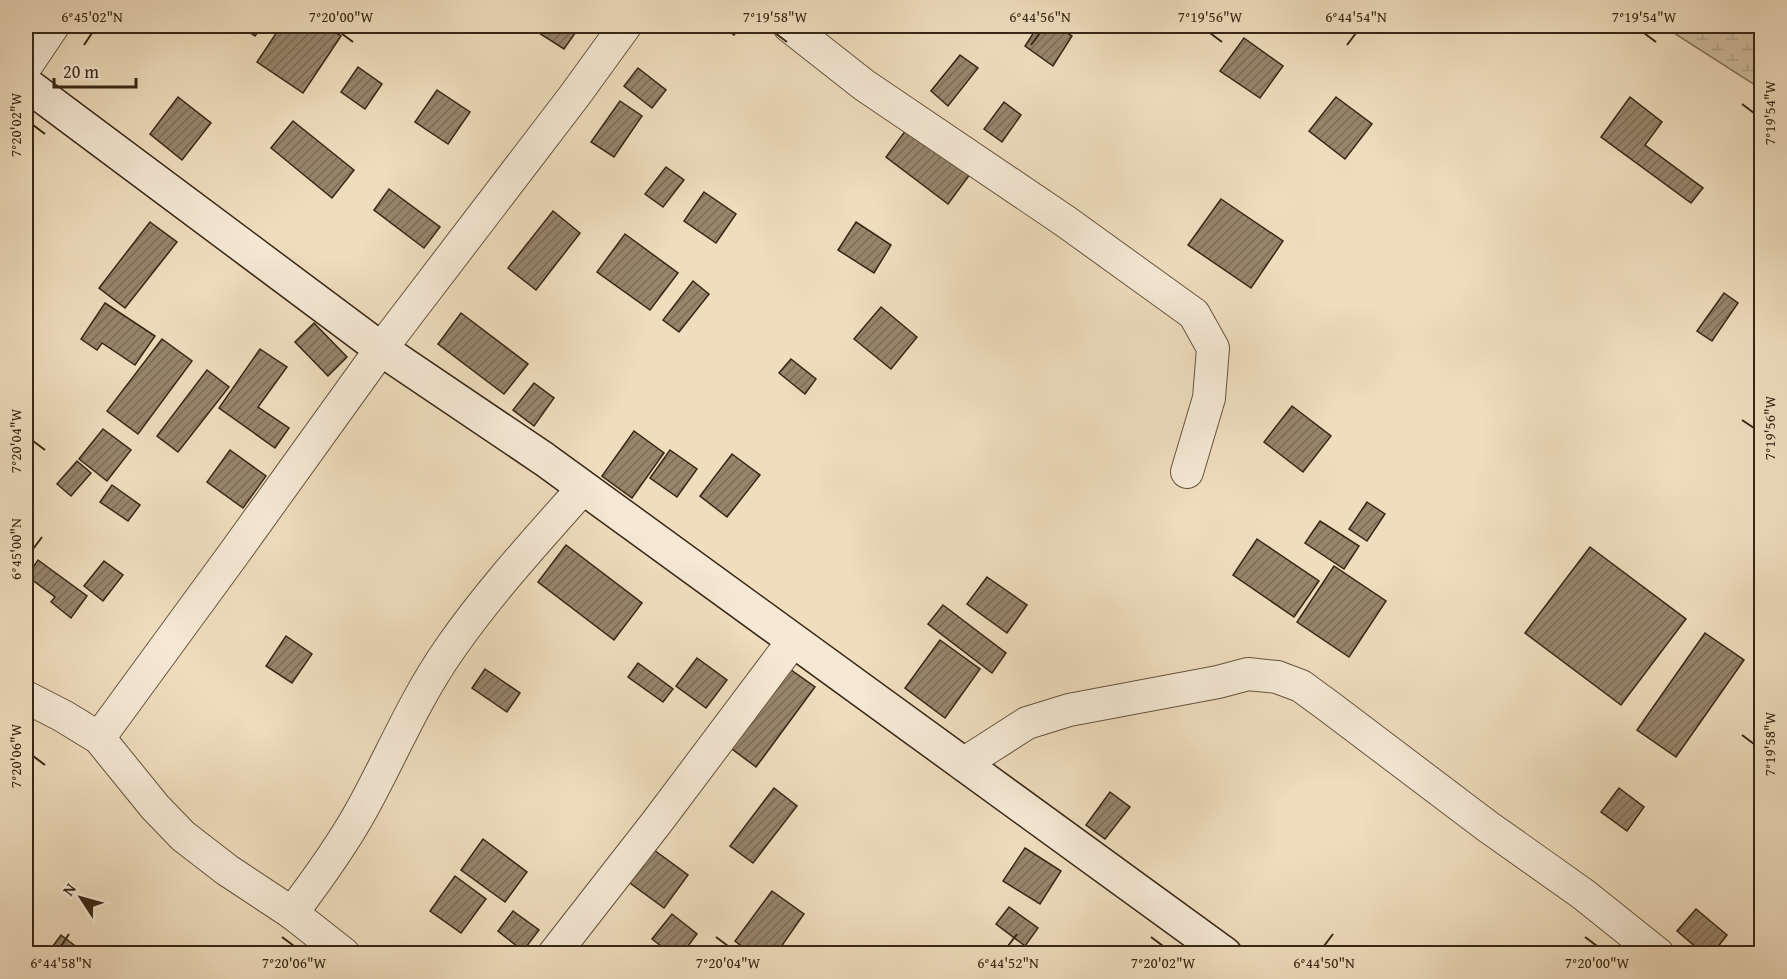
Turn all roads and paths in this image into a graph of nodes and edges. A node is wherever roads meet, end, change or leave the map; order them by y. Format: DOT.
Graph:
graph roads {
  1 [pos="53,26"];
  2 [pos="625,26"];
  3 [pos="789,26"];
  4 [pos="26,66"];
  5 [pos="26,84"];
  6 [pos="381,349"];
  7 [pos="1187,472"];
  8 [pos="584,488"];
  9 [pos="793,641"];
  10 [pos="26,697"];
  11 [pos="99,738"];
  12 [pos="963,764"];
  13 [pos="292,913"];
  14 [pos="344,954"];
  15 [pos="554,954"];
  16 [pos="1225,954"];
  17 [pos="1658,954"];
  1 -- 4 [label="street"];
  2 -- 6 [label="street"];
  3 -- 7 [label="street"];
  5 -- 6 [label="main road"];
  6 -- 8 [label="main road"];
  6 -- 11 [label="street"];
  8 -- 9 [label="main road"];
  8 -- 13 [label="street"];
  9 -- 12 [label="main road"];
  9 -- 15 [label="street"];
  10 -- 11 [label="street"];
  11 -- 13 [label="street"];
  12 -- 16 [label="main road"];
  12 -- 17 [label="street"];
  13 -- 14 [label="street"];
}
